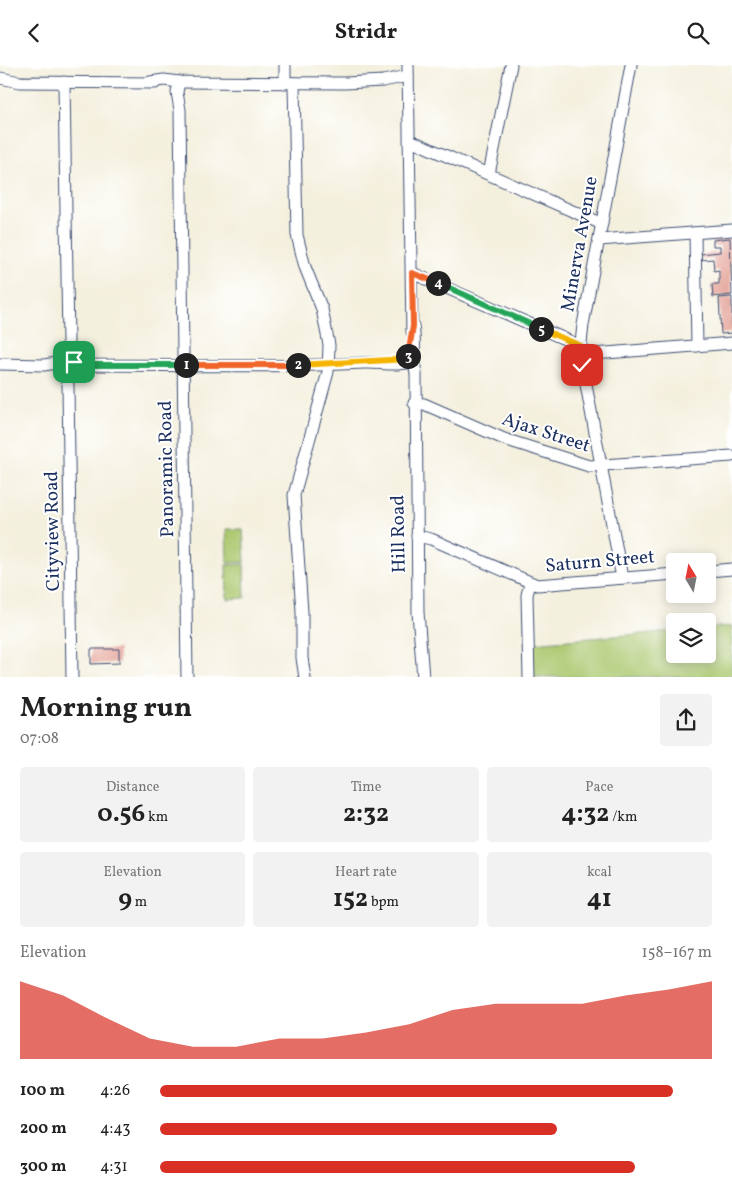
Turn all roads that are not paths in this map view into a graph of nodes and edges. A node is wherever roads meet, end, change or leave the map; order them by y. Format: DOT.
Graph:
graph roads {
  1 [pos="285,65"];
  2 [pos="510,65"];
  3 [pos="631,65"];
  4 [pos="408,75"];
  5 [pos="0,78"];
  6 [pos="20,82"];
  7 [pos="64,82"];
  8 [pos="0,83"];
  9 [pos="290,83"];
  10 [pos="179,86"];
  11 [pos="410,140"];
  12 [pos="489,174"];
  13 [pos="602,223"];
  14 [pos="732,229"];
  15 [pos="694,233"];
  16 [pos="599,241"];
  17 [pos="412,273"];
  18 [pos="732,343"];
  19 [pos="697,346"];
  20 [pos="581,351"];
  21 [pos="409,361"];
  22 [pos="0,364"];
  23 [pos="68,365"];
  24 [pos="183,365"];
  25 [pos="328,365"];
  26 [pos="414,403"];
  27 [pos="732,456"];
  28 [pos="601,467"];
  29 [pos="417,536"];
  30 [pos="732,569"];
  31 [pos="716,570"];
  32 [pos="666,575"];
  33 [pos="622,578"];
  34 [pos="530,583"];
  35 [pos="72,677"];
  36 [pos="187,677"];
  37 [pos="306,677"];
  38 [pos="422,677"];
  39 [pos="529,677"];
  1 -- 9 [label="street"];
  2 -- 12 [label="street"];
  3 -- 13 [label="street, Minerva Avenue"];
  4 -- 9 [label="street"];
  4 -- 11 [label="street, Hill Road"];
  5 -- 6 [label="street"];
  6 -- 7 [label="street"];
  6 -- 8 [label="street"];
  7 -- 10 [label="street"];
  7 -- 23 [label="street, Cityview Road"];
  9 -- 10 [label="street"];
  9 -- 25 [label="street"];
  10 -- 24 [label="street, Panoramic Road"];
  11 -- 12 [label="street"];
  11 -- 17 [label="street, Hill Road"];
  12 -- 13 [label="street"];
  13 -- 16 [label="street, Minerva Avenue"];
  14 -- 15 [label="street"];
  15 -- 16 [label="street"];
  15 -- 19 [label="street"];
  16 -- 20 [label="street, Minerva Avenue"];
  17 -- 20 [label="street"];
  17 -- 21 [label="street, Hill Road"];
  18 -- 19 [label="street"];
  19 -- 20 [label="street"];
  20 -- 28 [label="street, Minerva Avenue"];
  21 -- 25 [label="street"];
  21 -- 26 [label="street, Hill Road"];
  22 -- 23 [label="street"];
  23 -- 24 [label="street"];
  23 -- 35 [label="street, Cityview Road"];
  24 -- 25 [label="street"];
  24 -- 36 [label="street, Panoramic Road"];
  25 -- 37 [label="street"];
  26 -- 28 [label="street, Ajax Street"];
  26 -- 29 [label="street, Hill Road"];
  27 -- 28 [label="street, Ajax Street"];
  28 -- 33 [label="street, Minerva Avenue"];
  29 -- 34 [label="street, Saturn Street"];
  29 -- 38 [label="street, Hill Road"];
  30 -- 31 [label="street"];
  32 -- 33 [label="street, Saturn Street"];
  33 -- 34 [label="street, Saturn Street"];
  34 -- 39 [label="street"];
}
